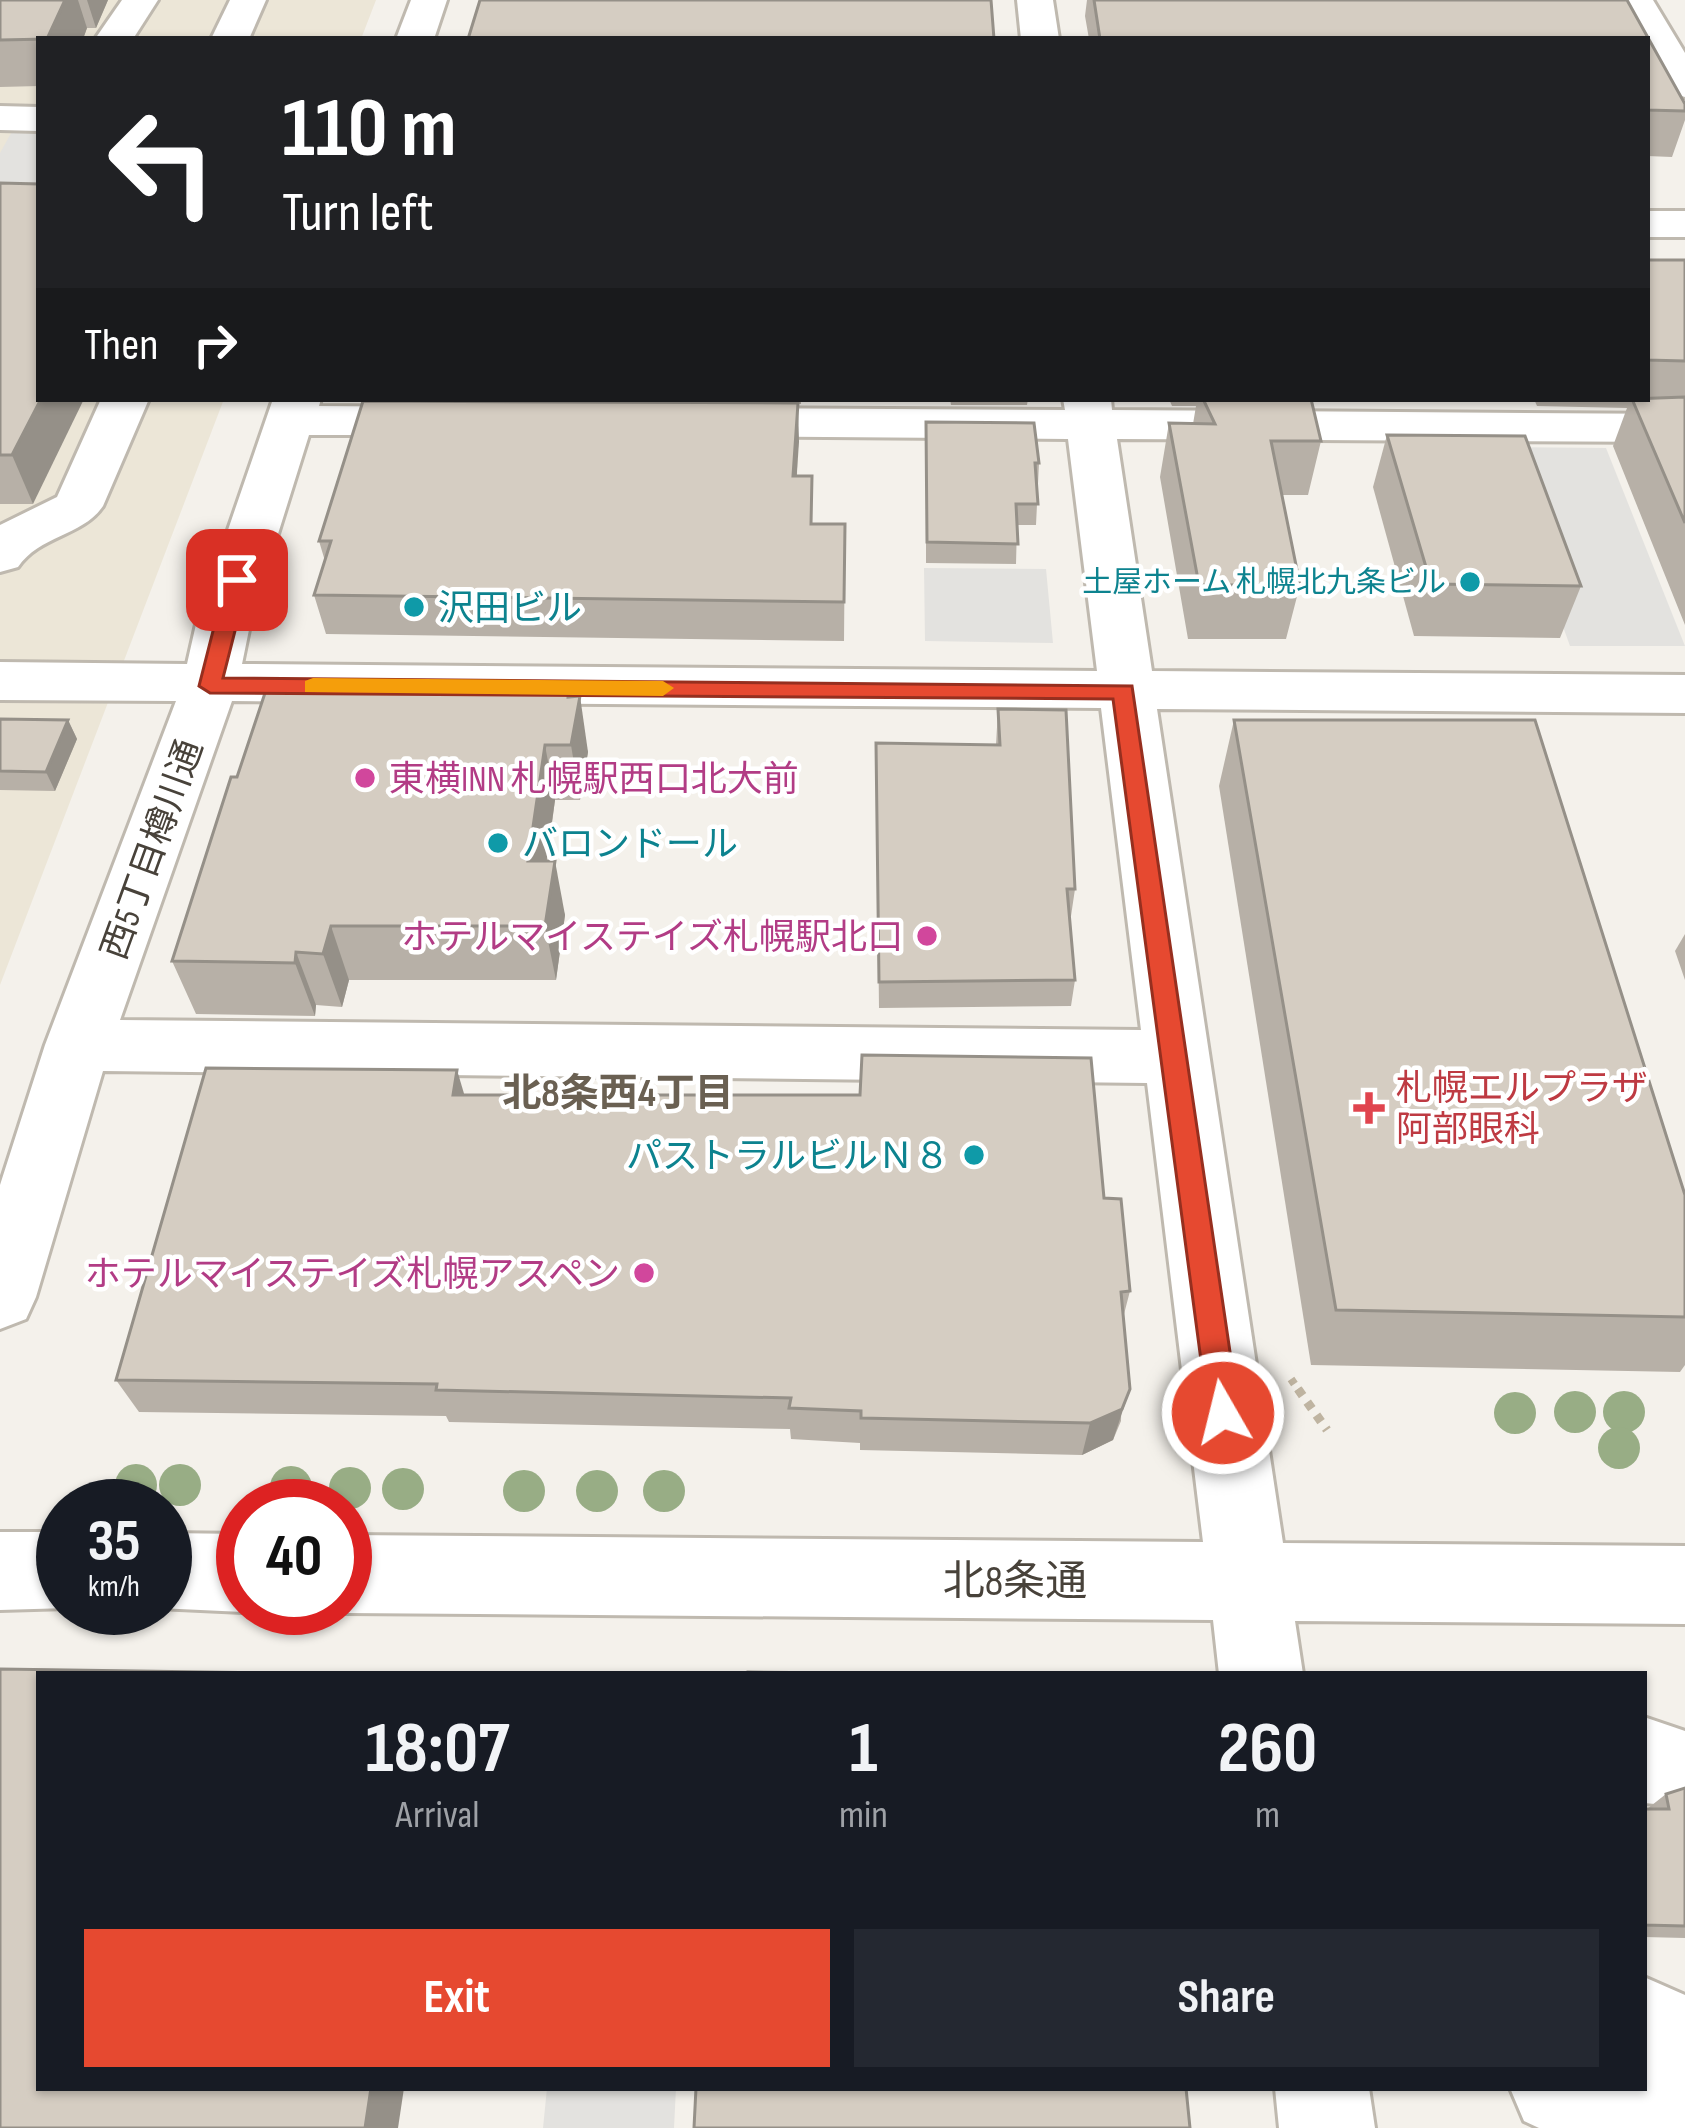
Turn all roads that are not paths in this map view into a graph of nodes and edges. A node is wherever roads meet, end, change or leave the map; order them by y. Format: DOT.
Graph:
graph roads {
  1 [pos="140,0"];
  2 [pos="248,0"];
  3 [pos="429,0"];
  4 [pos="1035,0"];
  5 [pos="1635,0"];
  6 [pos="116,36"];
  7 [pos="231,36"];
  8 [pos="417,36"];
  9 [pos="1040,36"];
  10 [pos="1672,68"];
  11 [pos="0,118"];
  12 [pos="36,118"];
  13 [pos="1650,224"];
  14 [pos="1685,224"];
  15 [pos="124,402"];
  16 [pos="294,409"];
  17 [pos="1089,412"];
  18 [pos="499,421"];
  19 [pos="662,422"];
  20 [pos="1685,428"];
  21 [pos="21,526"];
  22 [pos="0,556"];
  23 [pos="0,681"];
  24 [pos="210,686"];
  25 [pos="1124,691"];
  26 [pos="1685,694"];
  27 [pos="78,1045"];
  28 [pos="1174,1057"];
  29 [pos="0,1298"];
  30 [pos="0,1571"];
  31 [pos="36,1571"];
  32 [pos="372,1574"];
  33 [pos="1247,1581"];
  34 [pos="1685,1585"];
  35 [pos="1261,1671"];
  36 [pos="1647,2025"];
  37 [pos="1685,2045"];
  38 [pos="1322,2091"];
  39 [pos="1568,2091"];
  40 [pos="1328,2128"];
  41 [pos="1673,2128"];
  1 -- 6 [label="street"];
  2 -- 7 [label="street"];
  3 -- 8 [label="street"];
  4 -- 9 [label="street"];
  5 -- 10 [label="street"];
  11 -- 12 [label="street"];
  13 -- 14 [label="street"];
  15 -- 21 [label="street"];
  16 -- 18 [label="street"];
  16 -- 24 [label="street, 西5丁目樽川通"];
  17 -- 19 [label="street"];
  17 -- 20 [label="street"];
  17 -- 25 [label="street"];
  21 -- 22 [label="street"];
  23 -- 24 [label="street"];
  24 -- 25 [label="street"];
  24 -- 27 [label="street, 西5丁目樽川通"];
  25 -- 26 [label="street"];
  25 -- 28 [label="street"];
  27 -- 28 [label="street"];
  27 -- 29 [label="street, 西5丁目樽川通"];
  28 -- 33 [label="street"];
  30 -- 31 [label="street"];
  32 -- 33 [label="street, 北8条通"];
  33 -- 34 [label="street, 北8条通"];
  33 -- 35 [label="street"];
  36 -- 37 [label="street"];
  38 -- 40 [label="street"];
  39 -- 41 [label="street"];
}
